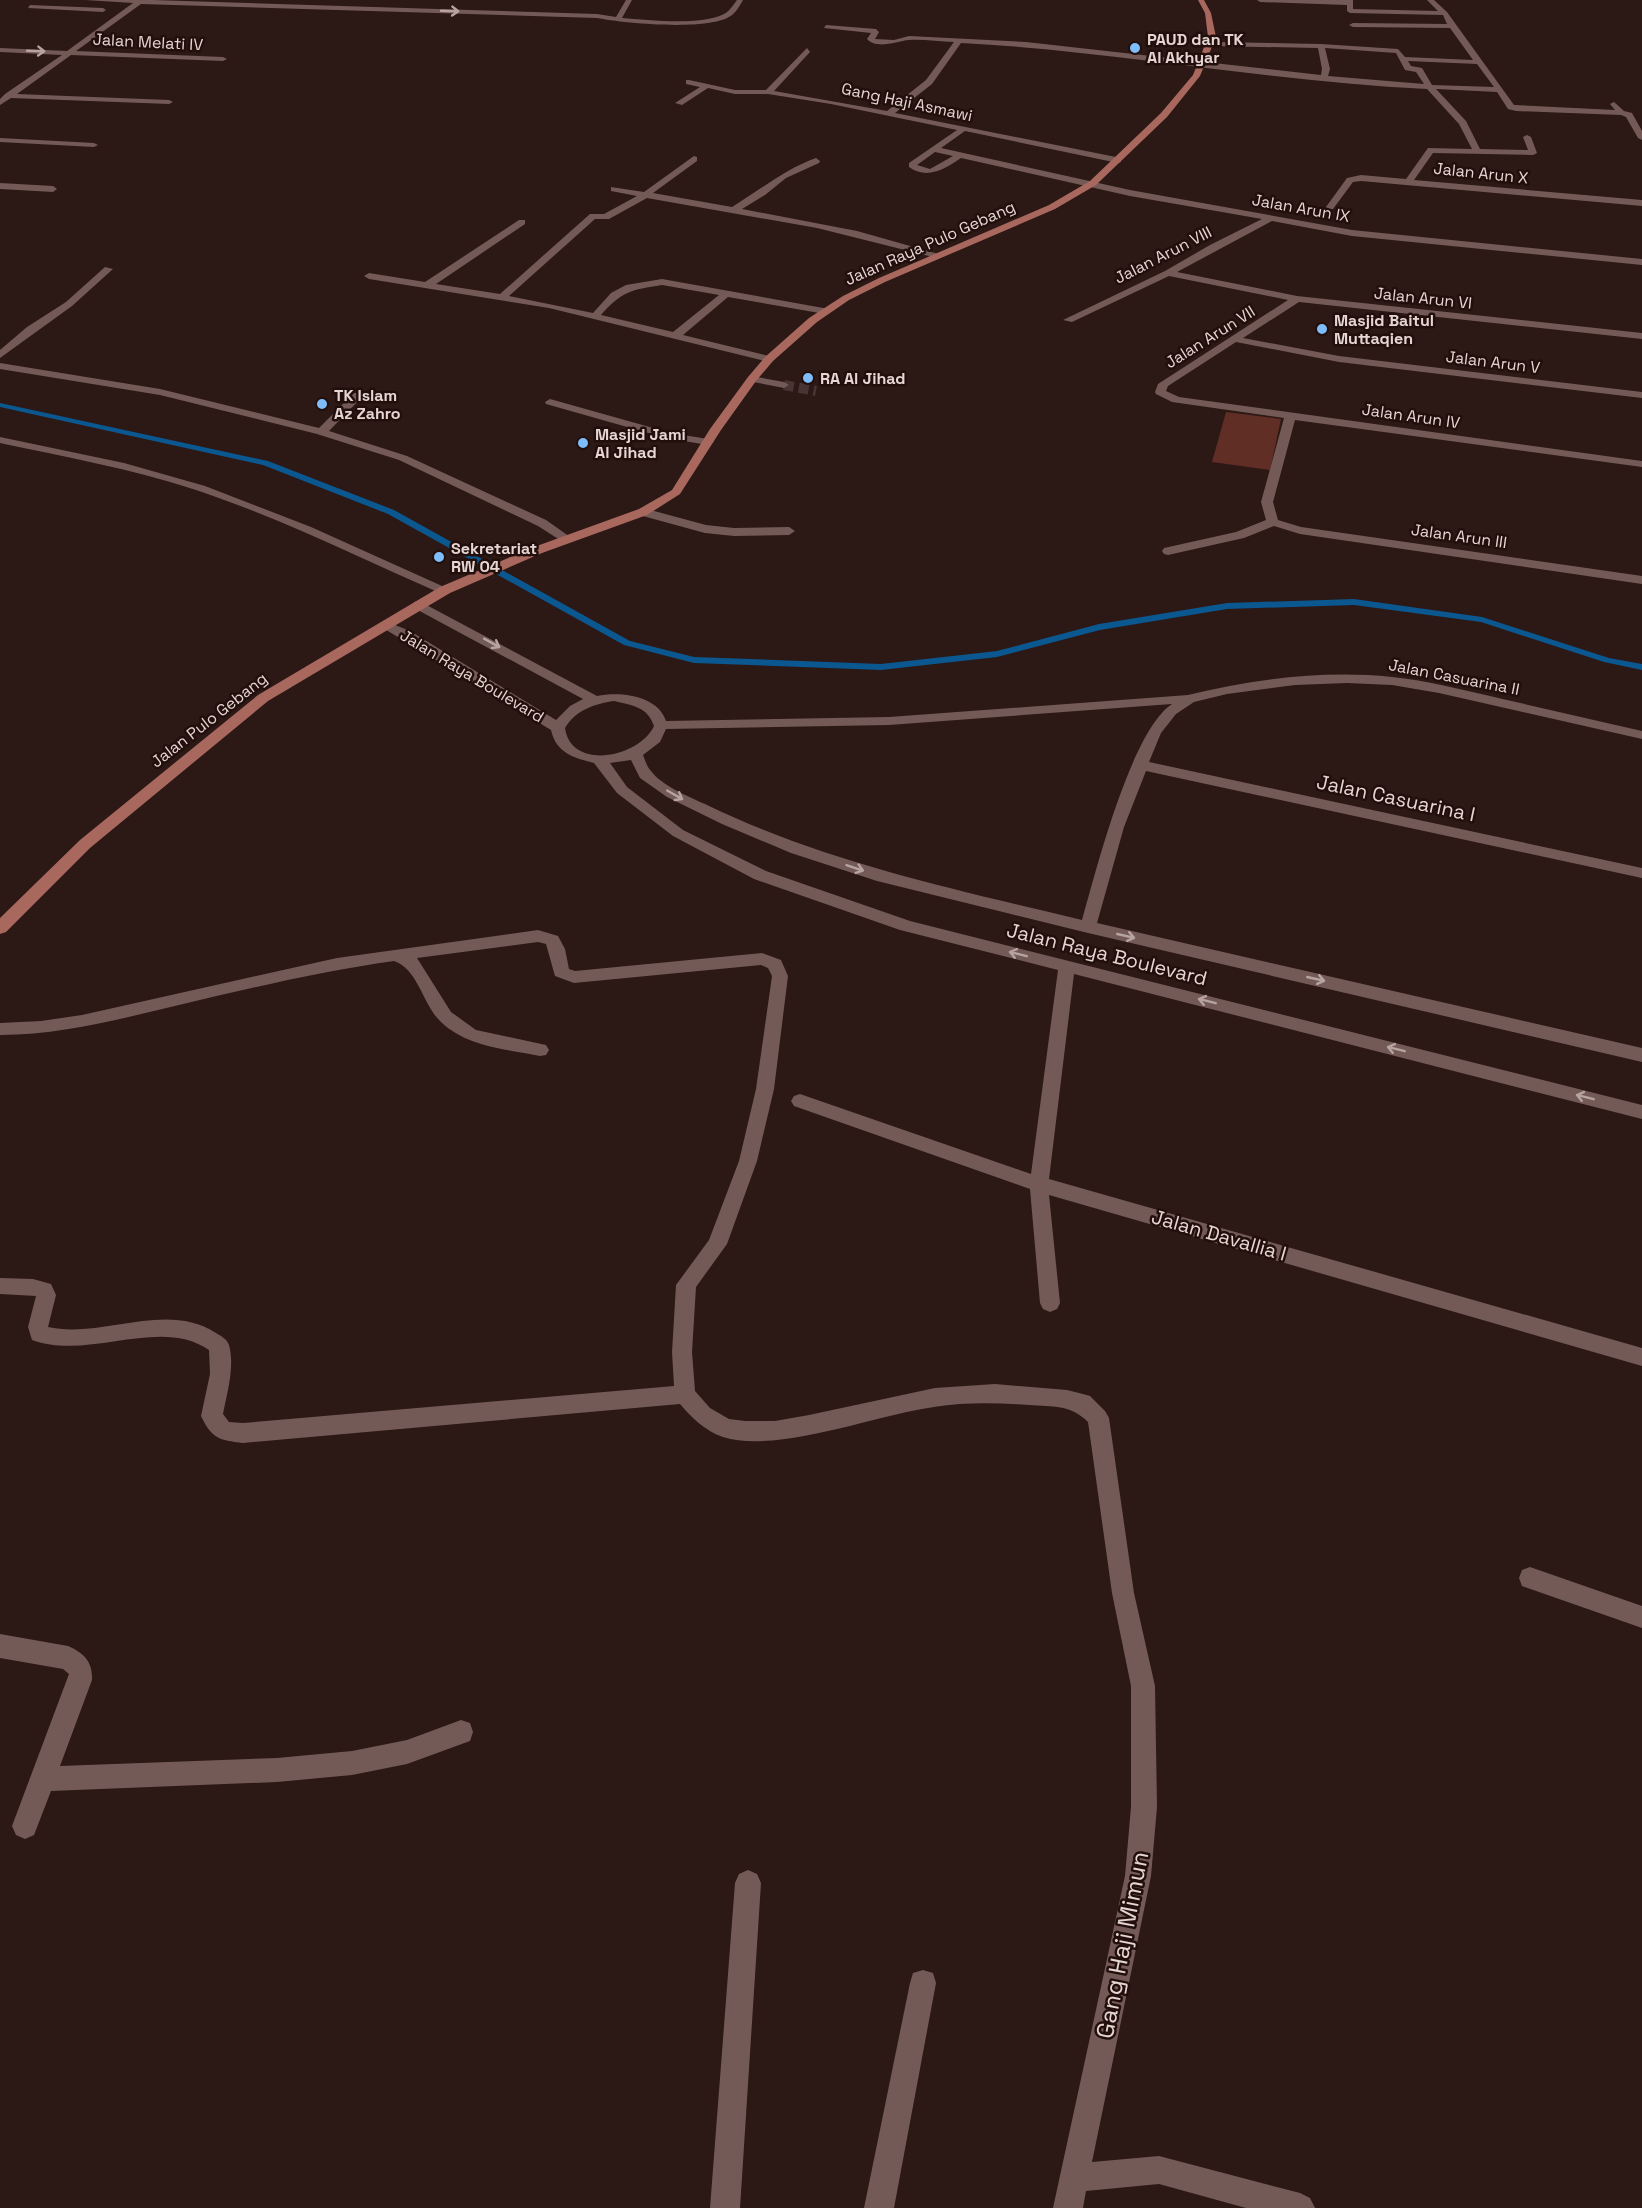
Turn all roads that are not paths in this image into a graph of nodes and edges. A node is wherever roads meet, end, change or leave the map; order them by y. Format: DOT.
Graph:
graph roads {
  1 [pos="37,0"];
  2 [pos="88,0"];
  3 [pos="325,0"];
  4 [pos="629,0"];
  5 [pos="740,0"];
  6 [pos="1201,0"];
  7 [pos="1260,0"];
  8 [pos="1430,0"];
  9 [pos="1294,1"];
  10 [pos="139,2"];
  11 [pos="1350,5"];
  12 [pos="314,6"];
  13 [pos="126,11"];
  14 [pos="137,11"];
  15 [pos="1445,13"];
  16 [pos="617,21"];
  17 [pos="598,26"];
  18 [pos="1452,26"];
  19 [pos="826,27"];
  20 [pos="1351,36"];
  21 [pos="924,39"];
  22 [pos="959,40"];
  23 [pos="1211,45"];
  24 [pos="1321,46"];
  25 [pos="916,47"];
  26 [pos="0,50"];
  27 [pos="807,50"];
  28 [pos="71,52"];
  29 [pos="223,59"];
  30 [pos="1402,59"];
  31 [pos="1478,62"];
  32 [pos="1202,63"];
  33 [pos="1324,78"];
  34 [pos="689,82"];
  35 [pos="708,85"];
  36 [pos="1430,88"];
  37 [pos="768,92"];
  38 [pos="1500,93"];
  39 [pos="0,96"];
  40 [pos="10,96"];
  41 [pos="1612,101"];
  42 [pos="169,102"];
  43 [pos="0,103"];
  44 [pos="679,103"];
  45 [pos="888,114"];
  46 [pos="1625,114"];
  47 [pos="1642,116"];
  48 [pos="963,129"];
  49 [pos="1527,137"];
  50 [pos="1642,138"];
  51 [pos="0,140"];
  52 [pos="94,145"];
  53 [pos="932,149"];
  54 [pos="1478,153"];
  55 [pos="960,155"];
  56 [pos="694,159"];
  57 [pos="1118,160"];
  58 [pos="816,161"];
  59 [pos="1409,181"];
  60 [pos="1093,183"];
  61 [pos="0,186"];
  62 [pos="53,189"];
  63 [pos="614,189"];
  64 [pos="645,195"];
  65 [pos="1642,203"];
  66 [pos="1329,207"];
  67 [pos="735,209"];
  68 [pos="1272,218"];
  69 [pos="522,222"];
  70 [pos="937,255"];
  71 [pos="1642,262"];
  72 [pos="108,269"];
  73 [pos="1168,273"];
  74 [pos="369,276"];
  75 [pos="426,286"];
  76 [pos="727,293"];
  77 [pos="501,298"];
  78 [pos="1297,299"];
  79 [pos="825,311"];
  80 [pos="595,316"];
  81 [pos="1068,320"];
  82 [pos="1642,336"];
  83 [pos="674,337"];
  84 [pos="1234,339"];
  85 [pos="0,355"];
  86 [pos="769,359"];
  87 [pos="0,366"];
  88 [pos="752,379"];
  89 [pos="784,386"];
  90 [pos="358,395"];
  91 [pos="1642,395"];
  92 [pos="1176,400"];
  93 [pos="550,402"];
  94 [pos="1290,416"];
  95 [pos="321,432"];
  96 [pos="0,440"];
  97 [pos="708,442"];
  98 [pos="1642,464"];
  99 [pos="643,512"];
  100 [pos="1273,522"];
  101 [pos="789,531"];
  102 [pos="567,539"];
  103 [pos="1168,551"];
  104 [pos="469,578"];
  105 [pos="1642,580"];
  106 [pos="445,590"];
  107 [pos="419,605"];
  108 [pos="386,625"];
  109 [pos="1189,699"];
  110 [pos="595,700"];
  111 [pos="662,725"];
  112 [pos="558,728"];
  113 [pos="1642,735"];
  114 [pos="635,754"];
  115 [pos="598,759"];
  116 [pos="1140,765"];
  117 [pos="1642,873"];
  118 [pos="1088,927"];
  119 [pos="0,928"];
  120 [pos="396,955"];
  121 [pos="1067,966"];
  122 [pos="0,1029"];
  123 [pos="540,1050"];
  124 [pos="1642,1054"];
  125 [pos="800,1101"];
  126 [pos="1642,1112"];
  127 [pos="1040,1184"];
  128 [pos="5,1286"];
  129 [pos="1050,1302"];
  130 [pos="1642,1357"];
  131 [pos="685,1394"];
  132 [pos="1530,1578"];
  133 [pos="1642,1617"];
  134 [pos="0,1646"];
  135 [pos="461,1732"];
  136 [pos="41,1779"];
  137 [pos="25,1826"];
  138 [pos="748,1883"];
  139 [pos="922,1983"];
  140 [pos="1075,2178"];
  141 [pos="726,2208"];
  142 [pos="879,2208"];
  143 [pos="1068,2208"];
  144 [pos="1300,2208"];
  1 -- 13 [label="street"];
  2 -- 10 [label="street"];
  3 -- 12 [label="street"];
  4 -- 16 [label="street"];
  5 -- 16 [label="street"];
  6 -- 23 [label="main road"];
  7 -- 9 [label="street"];
  8 -- 15 [label="street"];
  9 -- 11 [label="street"];
  10 -- 12 [label="street"];
  10 -- 13 [label="street"];
  11 -- 15 [label="street"];
  11 -- 20 [label="street"];
  12 -- 16 [label="street, one-way"];
  13 -- 14 [label="street"];
  13 -- 28 [label="street"];
  15 -- 18 [label="street"];
  16 -- 17 [label="street"];
  18 -- 20 [label="street"];
  18 -- 31 [label="street"];
  19 -- 21 [label="street"];
  20 -- 24 [label="street"];
  20 -- 30 [label="street"];
  21 -- 22 [label="street"];
  21 -- 25 [label="street"];
  22 -- 32 [label="street"];
  22 -- 45 [label="street"];
  23 -- 24 [label="street"];
  23 -- 32 [label="main road, Jalan Raya Pulo Gebang"];
  24 -- 33 [label="street"];
  26 -- 28 [label="street, Jalan Melati IV, one-way"];
  27 -- 37 [label="street"];
  28 -- 29 [label="street, Jalan Melati IV"];
  28 -- 40 [label="street"];
  30 -- 31 [label="street"];
  30 -- 36 [label="street"];
  31 -- 36 [label="street"];
  32 -- 33 [label="street"];
  32 -- 57 [label="main road, Jalan Raya Pulo Gebang"];
  33 -- 36 [label="street"];
  34 -- 35 [label="street, Gang Haji Asmawi"];
  35 -- 37 [label="street, Gang Haji Asmawi"];
  35 -- 44 [label="street"];
  36 -- 54 [label="street"];
  37 -- 45 [label="street, Gang Haji Asmawi"];
  38 -- 46 [label="street"];
  39 -- 40 [label="street"];
  40 -- 42 [label="street"];
  40 -- 43 [label="street"];
  41 -- 46 [label="street"];
  45 -- 48 [label="street, Gang Haji Asmawi"];
  46 -- 47 [label="street"];
  46 -- 50 [label="street"];
  48 -- 53 [label="street"];
  48 -- 57 [label="street, Gang Haji Asmawi"];
  49 -- 54 [label="street"];
  51 -- 52 [label="street"];
  53 -- 55 [label="street, Jalan Arun IX"];
  53 -- 55 [label="street"];
  54 -- 59 [label="street"];
  55 -- 60 [label="street, Jalan Arun IX"];
  56 -- 64 [label="street"];
  57 -- 60 [label="main road, Jalan Raya Pulo Gebang"];
  58 -- 67 [label="street"];
  59 -- 65 [label="street, Jalan Arun X"];
  59 -- 66 [label="street, Jalan Arun X"];
  60 -- 68 [label="street, Jalan Arun IX"];
  60 -- 70 [label="main road, Jalan Raya Pulo Gebang"];
  61 -- 62 [label="street"];
  63 -- 64 [label="street"];
  64 -- 67 [label="street"];
  64 -- 77 [label="street"];
  67 -- 70 [label="street"];
  68 -- 71 [label="street, Jalan Arun IX"];
  68 -- 73 [label="street, Jalan Arun VIII"];
  69 -- 75 [label="street"];
  70 -- 79 [label="main road, Jalan Raya Pulo Gebang"];
  72 -- 85 [label="street"];
  73 -- 78 [label="street, Jalan Arun VI"];
  73 -- 81 [label="street, Jalan Arun VIII"];
  74 -- 75 [label="street"];
  75 -- 77 [label="street"];
  76 -- 79 [label="street"];
  76 -- 80 [label="street"];
  76 -- 83 [label="street"];
  77 -- 80 [label="street"];
  78 -- 82 [label="street, Jalan Arun VI"];
  78 -- 84 [label="street, Jalan Arun VII"];
  79 -- 86 [label="main road, Jalan Raya Pulo Gebang"];
  80 -- 83 [label="street"];
  83 -- 86 [label="street"];
  84 -- 91 [label="street, Jalan Arun V"];
  84 -- 92 [label="street, Jalan Arun VII"];
  86 -- 88 [label="main road, Jalan Raya Pulo Gebang"];
  87 -- 95 [label="street"];
  88 -- 89 [label="street"];
  88 -- 97 [label="main road, Jalan Raya Pulo Gebang"];
  90 -- 95 [label="street"];
  92 -- 94 [label="street, Jalan Arun IV"];
  93 -- 97 [label="street"];
  94 -- 98 [label="street, Jalan Arun IV"];
  94 -- 100 [label="street"];
  95 -- 102 [label="street"];
  96 -- 106 [label="street"];
  97 -- 99 [label="main road, Jalan Raya Pulo Gebang"];
  99 -- 101 [label="street"];
  99 -- 102 [label="main road, Jalan Raya Pulo Gebang"];
  100 -- 103 [label="street"];
  100 -- 105 [label="street, Jalan Arun III"];
  102 -- 104 [label="main road, Jalan Raya Pulo Gebang"];
  104 -- 106 [label="main road, Jalan Pulo Gebang"];
  106 -- 107 [label="main road, Jalan Pulo Gebang"];
  107 -- 108 [label="main road, Jalan Pulo Gebang"];
  107 -- 110 [label="street, Jalan Raya Boulevard, one-way"];
  108 -- 112 [label="street, Jalan Raya Boulevard"];
  108 -- 119 [label="main road, Jalan Pulo Gebang"];
  109 -- 111 [label="street"];
  109 -- 113 [label="street, Jalan Casuarina II"];
  109 -- 116 [label="street, Jalan Casuarina II"];
  110 -- 111 [label="street"];
  110 -- 112 [label="street"];
  111 -- 114 [label="street"];
  112 -- 115 [label="street"];
  114 -- 115 [label="street"];
  114 -- 118 [label="street, Jalan Raya Boulevard, one-way"];
  121 -- 115 [label="street, Jalan Raya Boulevard, one-way"];
  116 -- 117 [label="street, Jalan Casuarina I"];
  116 -- 118 [label="street, Jalan Casuarina II"];
  118 -- 124 [label="street, Jalan Raya Boulevard, one-way"];
  120 -- 122 [label="street"];
  120 -- 123 [label="street"];
  120 -- 131 [label="street"];
  126 -- 121 [label="street, Jalan Raya Boulevard, one-way"];
  121 -- 127 [label="street"];
  125 -- 127 [label="street, Jalan Davallia I"];
  127 -- 129 [label="street"];
  127 -- 130 [label="street, Jalan Davallia I"];
  128 -- 131 [label="street"];
  131 -- 140 [label="street, Gang Haji Mimun"];
  132 -- 133 [label="street"];
  134 -- 136 [label="street"];
  135 -- 136 [label="street"];
  136 -- 137 [label="street"];
  138 -- 141 [label="street"];
  139 -- 142 [label="street"];
  140 -- 143 [label="street, Gang Haji Mimun"];
  140 -- 144 [label="street"];
}
